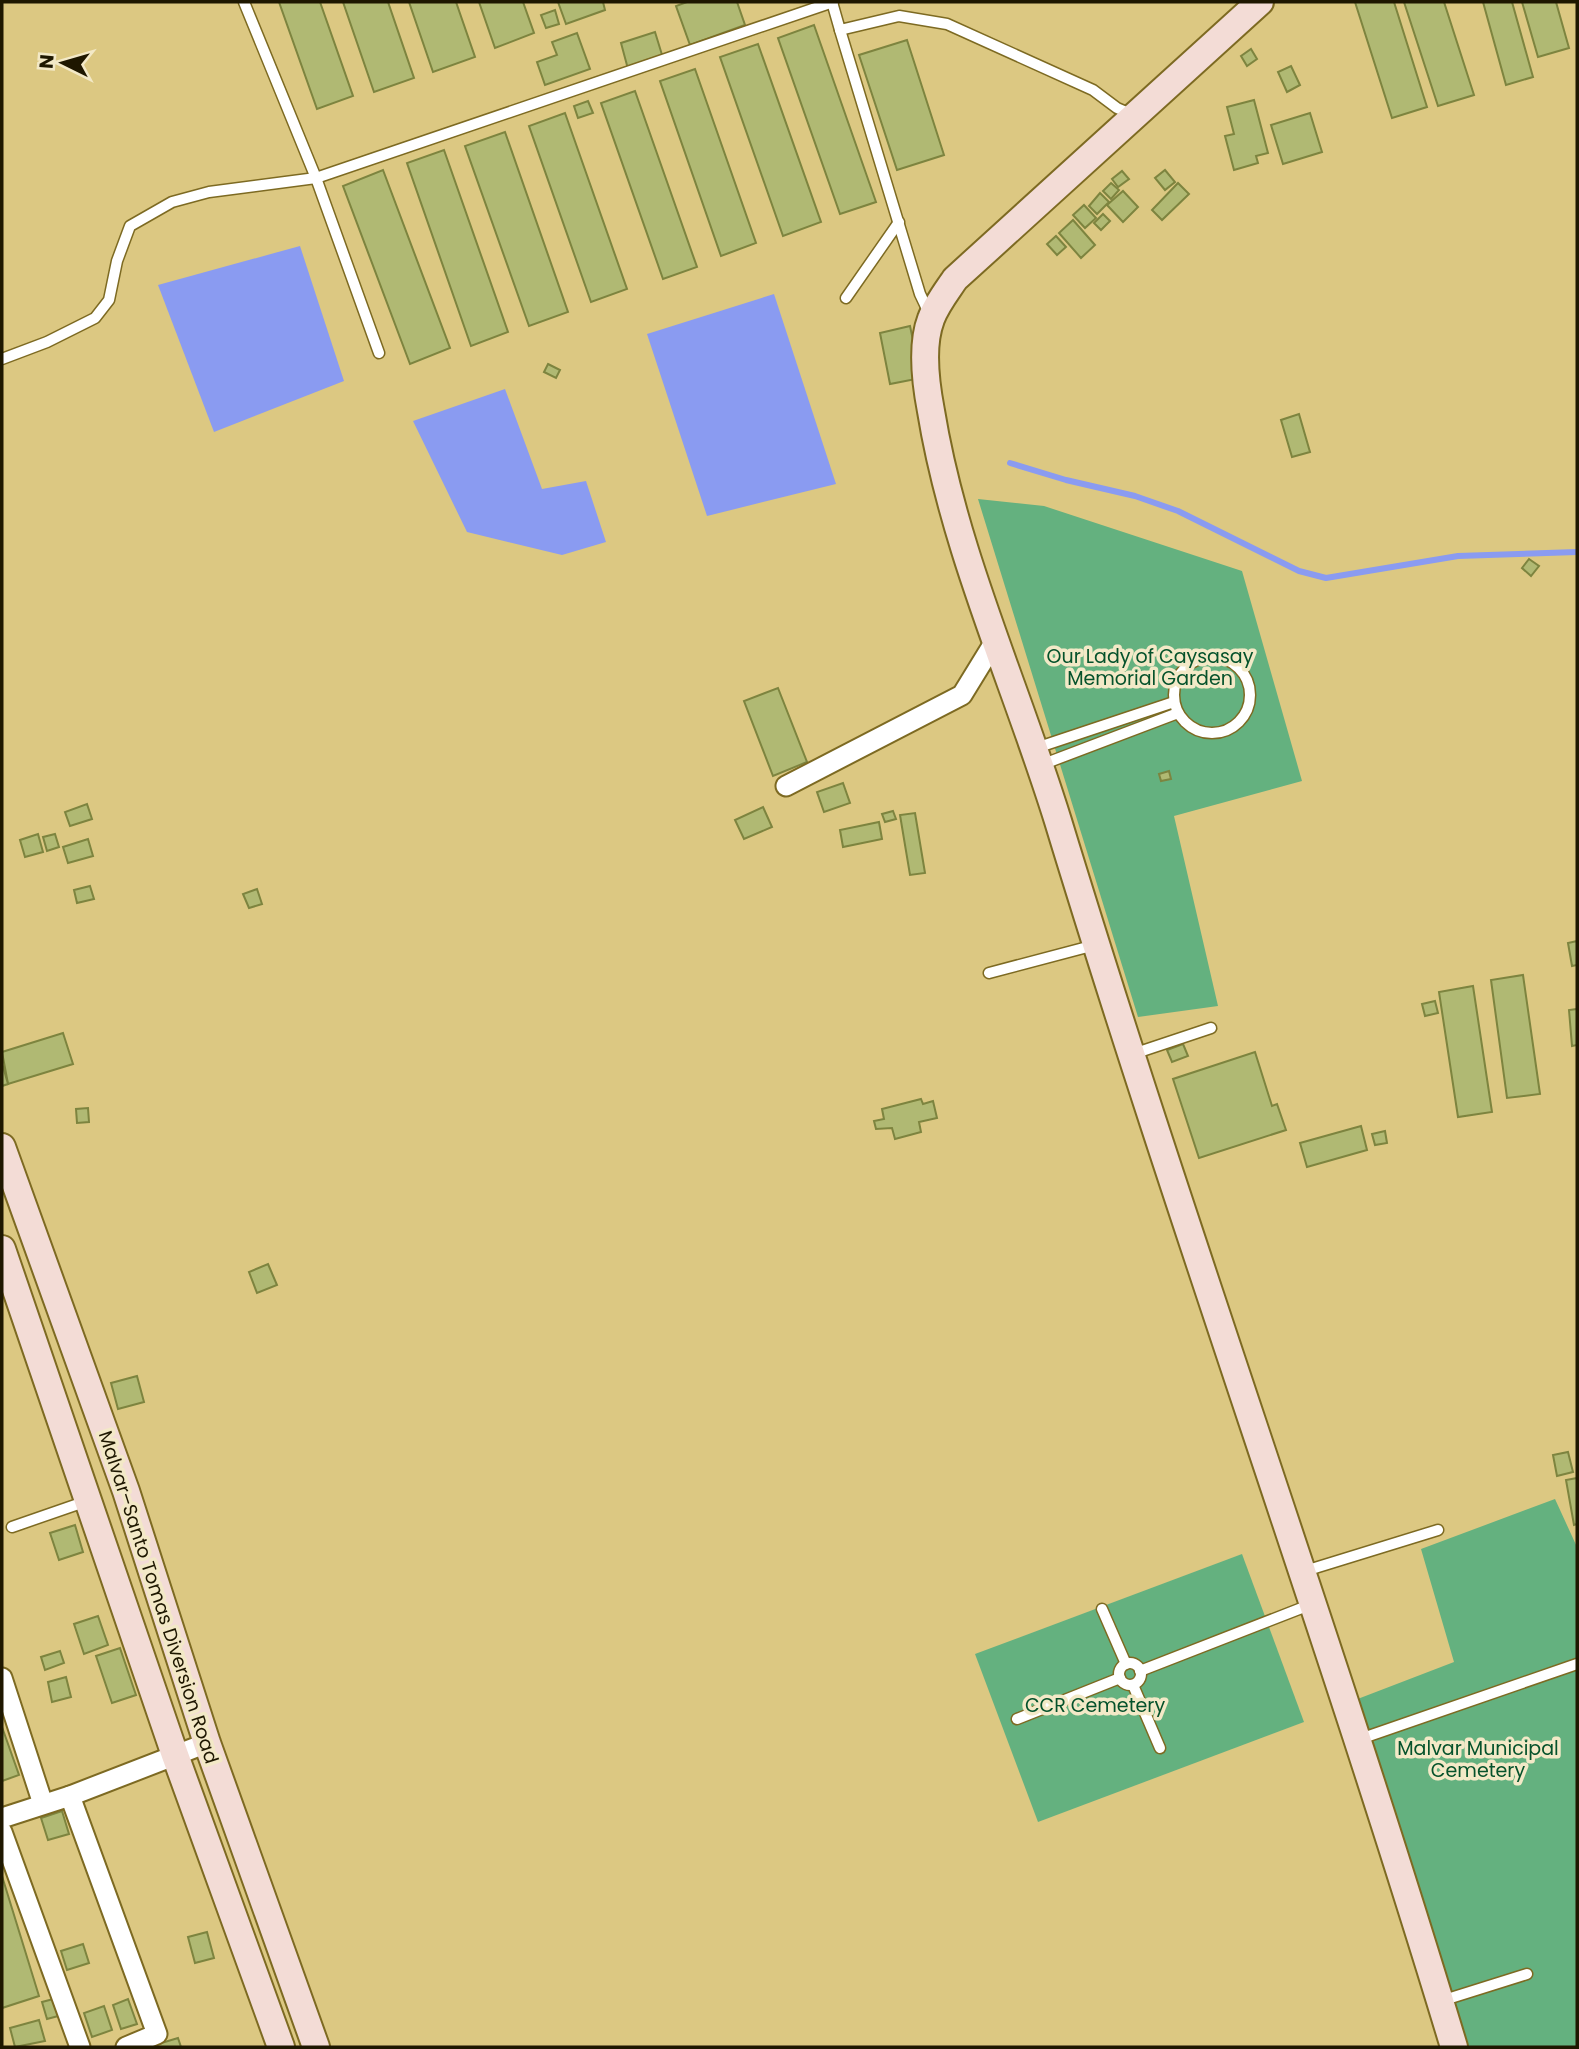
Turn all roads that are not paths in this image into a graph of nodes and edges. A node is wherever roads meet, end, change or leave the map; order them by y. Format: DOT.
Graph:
graph roads {
  1 [pos="244,2"];
  2 [pos="832,2"];
  3 [pos="1260,2"];
  4 [pos="840,30"];
  5 [pos="1136,117"];
  6 [pos="316,178"];
  7 [pos="899,222"];
  8 [pos="846,298"];
  9 [pos="931,317"];
  10 [pos="379,353"];
  11 [pos="2,359"];
  12 [pos="997,638"];
  13 [pos="1174,702"];
  14 [pos="1178,713"];
  15 [pos="1038,757"];
  16 [pos="786,786"];
  17 [pos="1096,945"];
  18 [pos="989,973"];
  19 [pos="1211,1028"];
  20 [pos="1132,1055"];
  21 [pos="2,1147"];
  22 [pos="2,1249"];
  23 [pos="87,1501"];
  24 [pos="12,1527"];
  25 [pos="1438,1530"];
  26 [pos="1301,1572"];
  27 [pos="1313,1604"];
  28 [pos="1102,1609"];
  29 [pos="1126,1664"];
  30 [pos="1577,1664"];
  31 [pos="1140,1671"];
  32 [pos="2,1678"];
  33 [pos="1119,1678"];
  34 [pos="1133,1685"];
  35 [pos="1017,1719"];
  36 [pos="1356,1741"];
  37 [pos="207,1743"];
  38 [pos="1160,1748"];
  39 [pos="175,1755"];
  40 [pos="70,1796"];
  41 [pos="43,1804"];
  42 [pos="2,1818"];
  43 [pos="2,1832"];
  44 [pos="1527,1974"];
  45 [pos="1440,2001"];
  46 [pos="80,2047"];
  47 [pos="126,2047"];
  48 [pos="281,2047"];
  49 [pos="316,2047"];
  50 [pos="1454,2047"];
  1 -- 6 [label="lane"];
  2 -- 4 [label="lane"];
  2 -- 6 [label="lane"];
  3 -- 5 [label="street"];
  4 -- 5 [label="lane"];
  4 -- 7 [label="lane"];
  5 -- 9 [label="street"];
  6 -- 10 [label="lane"];
  6 -- 11 [label="lane"];
  7 -- 8 [label="lane"];
  7 -- 9 [label="lane"];
  9 -- 12 [label="street"];
  12 -- 15 [label="street"];
  12 -- 16 [label="street"];
  13 -- 14 [label="lane"];
  13 -- 14 [label="lane"];
  13 -- 15 [label="lane"];
  14 -- 15 [label="lane"];
  15 -- 17 [label="street"];
  17 -- 18 [label="lane"];
  17 -- 20 [label="street"];
  19 -- 20 [label="lane"];
  20 -- 26 [label="street"];
  21 -- 37 [label="street, Malvar–Santo Tomas Diversion Road"];
  22 -- 23 [label="street, Malvar–Santo Tomas Diversion Road"];
  23 -- 24 [label="lane"];
  23 -- 39 [label="street, Malvar–Santo Tomas Diversion Road"];
  25 -- 26 [label="lane"];
  26 -- 27 [label="street"];
  27 -- 31 [label="lane"];
  27 -- 36 [label="street"];
  28 -- 29 [label="lane"];
  29 -- 31 [label="lane"];
  29 -- 33 [label="lane"];
  30 -- 36 [label="lane"];
  31 -- 34 [label="lane"];
  32 -- 41 [label="street"];
  33 -- 34 [label="lane"];
  33 -- 35 [label="lane"];
  34 -- 38 [label="lane"];
  36 -- 45 [label="street"];
  37 -- 39 [label="street"];
  37 -- 49 [label="street, Malvar–Santo Tomas Diversion Road"];
  39 -- 40 [label="street"];
  39 -- 48 [label="street, Malvar–Santo Tomas Diversion Road"];
  40 -- 41 [label="street"];
  40 -- 47 [label="street"];
  41 -- 42 [label="street"];
  43 -- 46 [label="street"];
  44 -- 45 [label="lane"];
  45 -- 50 [label="street"];
}
